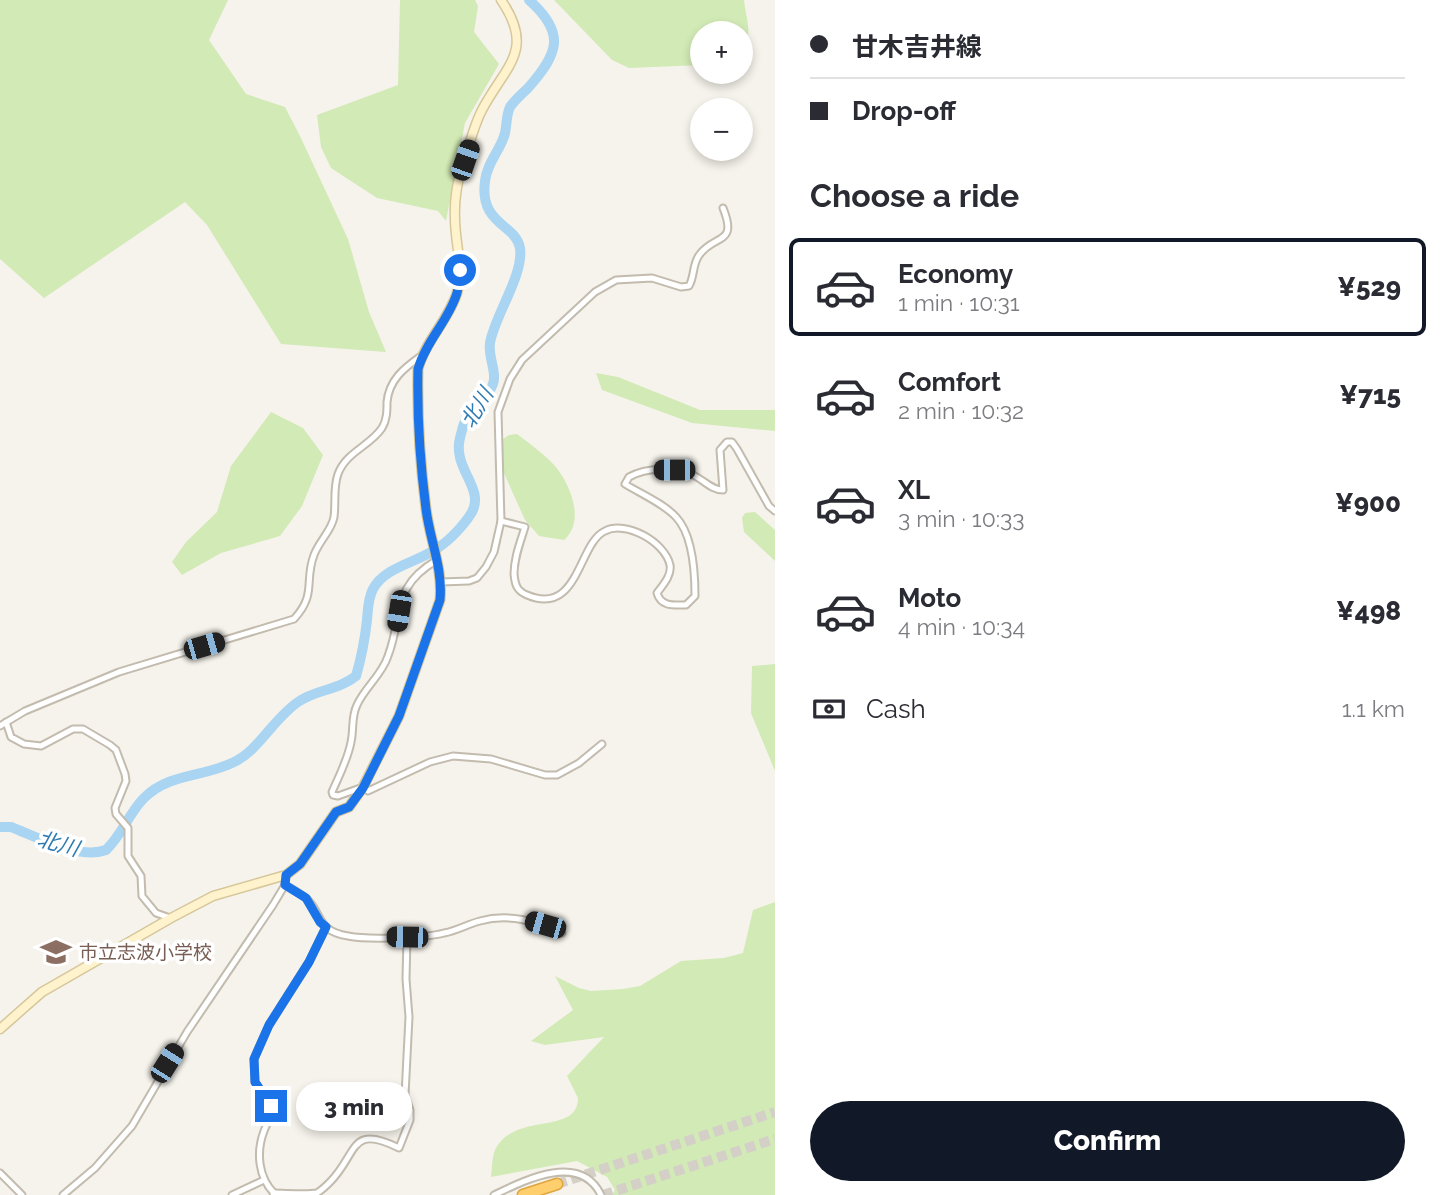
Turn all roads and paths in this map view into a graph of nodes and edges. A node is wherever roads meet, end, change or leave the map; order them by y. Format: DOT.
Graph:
graph roads {
  1 [pos="501,0"];
  2 [pos="723,208"];
  3 [pos="421,356"];
  4 [pos="775,511"];
  5 [pos="501,521"];
  6 [pos="438,560"];
  7 [pos="441,582"];
  8 [pos="3,724"];
  9 [pos="602,744"];
  10 [pos="363,788"];
  11 [pos="286,880"];
  12 [pos="171,918"];
  13 [pos="326,927"];
  14 [pos="562,933"];
  15 [pos="407,937"];
  16 [pos="0,1029"];
  17 [pos="0,1173"];
  18 [pos="264,1180"];
  19 [pos="557,1184"];
  20 [pos="275,1194"];
  21 [pos="22,1195"];
  22 [pos="63,1195"];
  23 [pos="232,1195"];
  24 [pos="494,1195"];
  25 [pos="523,1195"];
  26 [pos="601,1195"];
  1 -- 3 [label="main road"];
  2 -- 5 [label="street"];
  3 -- 6 [label="main road"];
  3 -- 8 [label="street"];
  4 -- 5 [label="street"];
  5 -- 7 [label="street"];
  6 -- 7 [label="main road"];
  6 -- 10 [label="street"];
  7 -- 10 [label="main road"];
  8 -- 12 [label="street"];
  9 -- 10 [label="street"];
  10 -- 11 [label="main road"];
  11 -- 12 [label="main road"];
  11 -- 13 [label="street"];
  11 -- 22 [label="street"];
  12 -- 16 [label="main road"];
  13 -- 15 [label="street"];
  13 -- 18 [label="street"];
  14 -- 15 [label="street"];
  15 -- 20 [label="street"];
  17 -- 21 [label="street"];
  18 -- 20 [label="street"];
  18 -- 23 [label="street"];
  19 -- 25 [label="highway"];
  24 -- 26 [label="street"];
}
